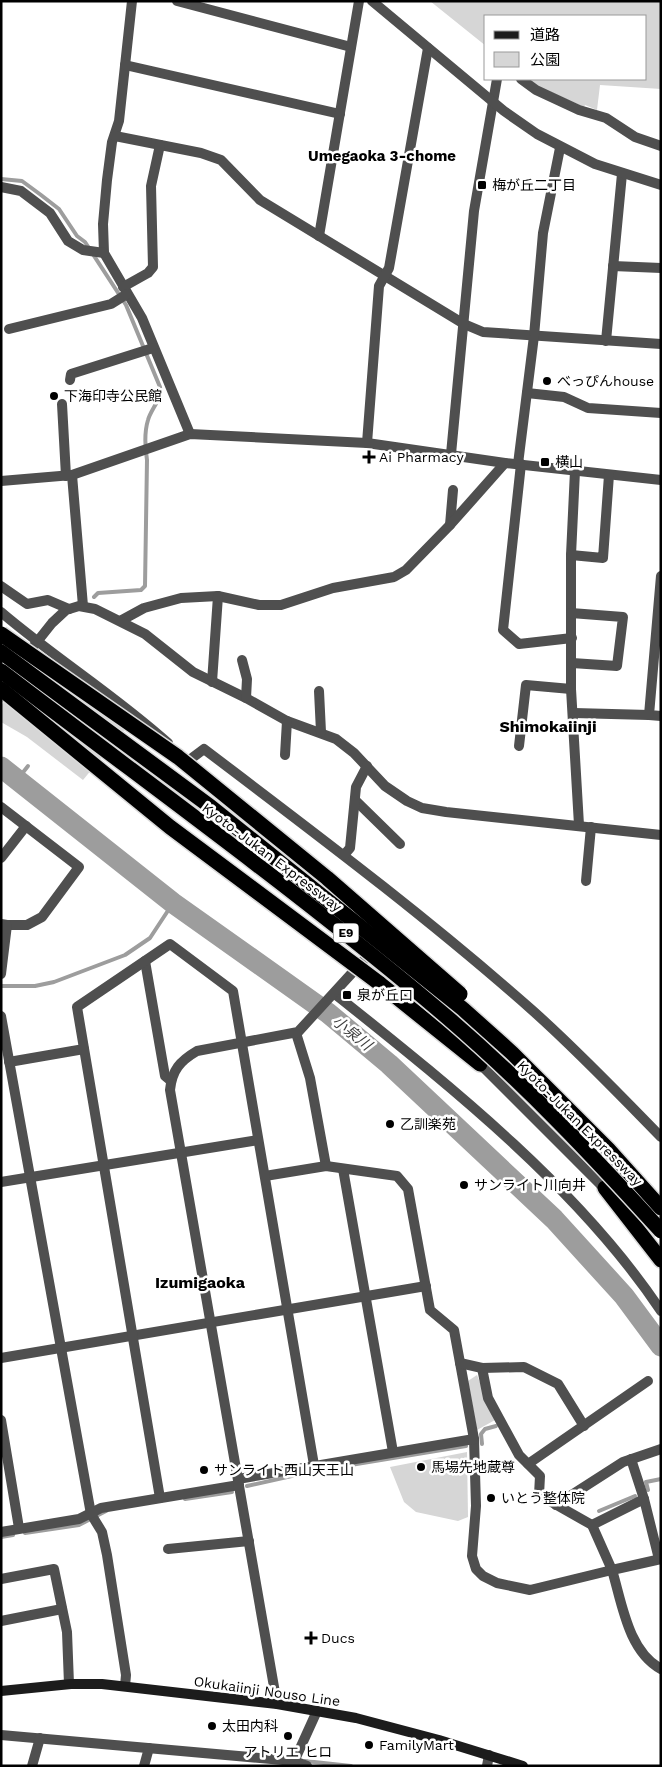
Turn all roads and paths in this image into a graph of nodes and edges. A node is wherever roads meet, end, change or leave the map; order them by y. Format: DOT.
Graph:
graph roads {
  1 [pos="132,1"];
  2 [pos="177,1"];
  3 [pos="358,1"];
  4 [pos="372,1"];
  5 [pos="351,46"];
  6 [pos="428,48"];
  7 [pos="125,65"];
  8 [pos="497,80"];
  9 [pos="522,80"];
  10 [pos="493,102"];
  11 [pos="340,114"];
  12 [pos="115,136"];
  13 [pos="160,145"];
  14 [pos="661,146"];
  15 [pos="560,148"];
  16 [pos="622,174"];
  17 [pos="661,184"];
  18 [pos="1,187"];
  19 [pos="319,236"];
  20 [pos="104,252"];
  21 [pos="613,266"];
  22 [pos="661,268"];
  23 [pos="385,276"];
  24 [pos="125,290"];
  25 [pos="464,324"];
  26 [pos="9,329"];
  27 [pos="534,336"];
  28 [pos="606,341"];
  29 [pos="661,344"];
  30 [pos="153,348"];
  31 [pos="70,380"];
  32 [pos="527,393"];
  33 [pos="62,404"];
  34 [pos="661,413"];
  35 [pos="190,434"];
  36 [pos="367,443"];
  37 [pos="451,454"];
  38 [pos="505,463"];
  39 [pos="519,464"];
  40 [pos="575,471"];
  41 [pos="609,475"];
  42 [pos="69,476"];
  43 [pos="661,480"];
  44 [pos="1,481"];
  45 [pos="453,490"];
  46 [pos="450,525"];
  47 [pos="571,555"];
  48 [pos="661,576"];
  49 [pos="1,586"];
  50 [pos="218,596"];
  51 [pos="660,604"];
  52 [pos="83,606"];
  53 [pos="68,609"];
  54 [pos="1,612"];
  55 [pos="571,613"];
  56 [pos="122,620"];
  57 [pos="1,634"];
  58 [pos="572,638"];
  59 [pos="36,641"];
  60 [pos="1,652"];
  61 [pos="242,660"];
  62 [pos="657,662"];
  63 [pos="572,664"];
  64 [pos="1,671"];
  65 [pos="212,682"];
  66 [pos="1,688"];
  67 [pos="571,689"];
  68 [pos="319,692"];
  69 [pos="246,698"];
  70 [pos="574,713"];
  71 [pos="649,715"];
  72 [pos="661,716"];
  73 [pos="287,721"];
  74 [pos="321,732"];
  75 [pos="519,746"];
  76 [pos="285,754"];
  77 [pos="188,761"];
  78 [pos="367,766"];
  79 [pos="354,800"];
  80 [pos="1,807"];
  81 [pos="579,825"];
  82 [pos="26,826"];
  83 [pos="591,827"];
  84 [pos="661,835"];
  85 [pos="400,844"];
  86 [pos="344,856"];
  87 [pos="1,858"];
  88 [pos="586,881"];
  89 [pos="4,924"];
  90 [pos="377,946"];
  91 [pos="145,961"];
  92 [pos="398,968"];
  93 [pos="1,974"];
  94 [pos="334,995"];
  95 [pos="1,1016"];
  96 [pos="300,1030"];
  97 [pos="242,1043"];
  98 [pos="84,1049"];
  99 [pos="9,1062"];
  100 [pos="480,1064"];
  101 [pos="171,1081"];
  102 [pos="591,1132"];
  103 [pos="661,1138"];
  104 [pos="258,1140"];
  105 [pos="181,1152"];
  106 [pos="104,1165"];
  107 [pos="326,1166"];
  108 [pos="343,1169"];
  109 [pos="265,1176"];
  110 [pos="30,1178"];
  111 [pos="1,1182"];
  112 [pos="605,1188"];
  113 [pos="659,1204"];
  114 [pos="661,1231"];
  115 [pos="661,1248"];
  116 [pos="661,1260"];
  117 [pos="426,1286"];
  118 [pos="365,1296"];
  119 [pos="287,1309"];
  120 [pos="661,1310"];
  121 [pos="211,1322"];
  122 [pos="132,1336"];
  123 [pos="61,1348"];
  124 [pos="1,1358"];
  125 [pos="460,1364"];
  126 [pos="482,1368"];
  127 [pos="648,1381"];
  128 [pos="1,1420"];
  129 [pos="584,1426"];
  130 [pos="474,1439"];
  131 [pos="661,1449"];
  132 [pos="393,1452"];
  133 [pos="631,1459"];
  134 [pos="528,1464"];
  135 [pos="314,1465"];
  136 [pos="239,1482"];
  137 [pos="160,1498"];
  138 [pos="644,1499"];
  139 [pos="556,1505"];
  140 [pos="91,1514"];
  141 [pos="592,1525"];
  142 [pos="19,1528"];
  143 [pos="1,1532"];
  144 [pos="249,1541"];
  145 [pos="168,1549"];
  146 [pos="660,1559"];
  147 [pos="612,1570"];
  148 [pos="1,1579"];
  149 [pos="62,1609"];
  150 [pos="1,1621"];
  151 [pos="661,1669"];
  152 [pos="69,1684"];
  153 [pos="125,1686"];
  154 [pos="1,1691"];
  155 [pos="277,1704"];
  156 [pos="317,1711"];
  157 [pos="1,1735"];
  158 [pos="40,1738"];
  159 [pos="149,1748"];
  160 [pos="488,1761"];
  161 [pos="293,1764"];
  162 [pos="32,1766"];
  163 [pos="144,1766"];
  164 [pos="307,1766"];
  165 [pos="523,1766"];
  1 -- 7 [label="street"];
  2 -- 5 [label="street"];
  3 -- 5 [label="street"];
  4 -- 6 [label="street"];
  5 -- 11 [label="street"];
  6 -- 10 [label="street"];
  6 -- 23 [label="street"];
  7 -- 11 [label="street"];
  7 -- 12 [label="street"];
  8 -- 10 [label="street"];
  9 -- 14 [label="street"];
  10 -- 15 [label="street"];
  10 -- 25 [label="street"];
  11 -- 19 [label="street"];
  12 -- 13 [label="street"];
  12 -- 20 [label="street"];
  13 -- 19 [label="street"];
  13 -- 24 [label="street"];
  15 -- 16 [label="street"];
  15 -- 27 [label="street"];
  16 -- 17 [label="street"];
  16 -- 21 [label="street"];
  18 -- 20 [label="street"];
  19 -- 23 [label="street"];
  20 -- 24 [label="street"];
  21 -- 22 [label="street"];
  21 -- 28 [label="street"];
  23 -- 25 [label="street"];
  23 -- 36 [label="street"];
  24 -- 26 [label="street"];
  24 -- 30 [label="street"];
  25 -- 27 [label="street"];
  25 -- 37 [label="street"];
  27 -- 28 [label="street"];
  27 -- 32 [label="street"];
  28 -- 29 [label="street"];
  30 -- 31 [label="street"];
  30 -- 35 [label="street"];
  32 -- 34 [label="street"];
  32 -- 39 [label="street"];
  33 -- 42 [label="street"];
  35 -- 36 [label="street"];
  35 -- 42 [label="street"];
  36 -- 37 [label="street"];
  37 -- 38 [label="street"];
  38 -- 39 [label="street"];
  38 -- 46 [label="street"];
  39 -- 40 [label="street"];
  39 -- 58 [label="street"];
  40 -- 41 [label="street"];
  40 -- 47 [label="street"];
  41 -- 43 [label="street"];
  41 -- 47 [label="street"];
  42 -- 44 [label="street"];
  42 -- 52 [label="street"];
  45 -- 46 [label="street"];
  46 -- 50 [label="street"];
  47 -- 55 [label="street"];
  48 -- 51 [label="street"];
  49 -- 53 [label="street"];
  50 -- 56 [label="street"];
  50 -- 65 [label="street"];
  51 -- 62 [label="street"];
  52 -- 53 [label="street"];
  52 -- 56 [label="street"];
  53 -- 59 [label="street"];
  54 -- 59 [label="street"];
  55 -- 58 [label="street"];
  55 -- 63 [label="street"];
  56 -- 65 [label="street"];
  57 -- 102 [label="highway, bridge"];
  58 -- 63 [label="street"];
  59 -- 66 [label="street"];
  59 -- 77 [label="street"];
  60 -- 113 [label="highway, Kyoto-Jukan Expressway / E9, bridge"];
  61 -- 69 [label="street"];
  62 -- 71 [label="street"];
  63 -- 67 [label="street"];
  64 -- 114 [label="highway, Kyoto-Jukan Expressway / E9, bridge"];
  65 -- 69 [label="street"];
  66 -- 100 [label="highway, bridge"];
  67 -- 70 [label="street"];
  67 -- 75 [label="street"];
  68 -- 74 [label="street"];
  69 -- 73 [label="street"];
  70 -- 71 [label="street"];
  70 -- 81 [label="street"];
  71 -- 72 [label="street"];
  73 -- 74 [label="street"];
  73 -- 76 [label="street"];
  74 -- 78 [label="street"];
  77 -- 86 [label="street"];
  77 -- 90 [label="street"];
  78 -- 79 [label="street"];
  78 -- 81 [label="street"];
  79 -- 85 [label="street"];
  79 -- 86 [label="street"];
  80 -- 82 [label="street"];
  81 -- 83 [label="street"];
  82 -- 87 [label="street"];
  82 -- 89 [label="street"];
  83 -- 84 [label="street"];
  83 -- 88 [label="street"];
  86 -- 103 [label="street"];
  89 -- 93 [label="street"];
  90 -- 92 [label="street"];
  90 -- 94 [label="street"];
  91 -- 97 [label="street"];
  91 -- 98 [label="street"];
  91 -- 101 [label="street"];
  92 -- 100 [label="street"];
  92 -- 102 [label="street"];
  94 -- 96 [label="street"];
  94 -- 120 [label="street"];
  95 -- 99 [label="street"];
  96 -- 97 [label="street"];
  96 -- 107 [label="street"];
  97 -- 101 [label="street"];
  97 -- 104 [label="street"];
  98 -- 99 [label="street"];
  98 -- 106 [label="street"];
  99 -- 110 [label="street"];
  100 -- 112 [label="street"];
  101 -- 105 [label="street"];
  102 -- 113 [label="street"];
  104 -- 105 [label="street"];
  104 -- 109 [label="street"];
  105 -- 106 [label="street"];
  105 -- 121 [label="street"];
  106 -- 110 [label="street"];
  106 -- 122 [label="street"];
  107 -- 108 [label="street"];
  107 -- 109 [label="street"];
  108 -- 117 [label="street"];
  108 -- 118 [label="street"];
  109 -- 119 [label="street"];
  110 -- 111 [label="street"];
  110 -- 123 [label="street"];
  112 -- 115 [label="street"];
  112 -- 116 [label="highway"];
  117 -- 118 [label="street"];
  117 -- 125 [label="street"];
  118 -- 119 [label="street"];
  118 -- 132 [label="street"];
  119 -- 121 [label="street"];
  119 -- 135 [label="street"];
  121 -- 122 [label="street"];
  121 -- 136 [label="street"];
  122 -- 123 [label="street"];
  122 -- 137 [label="street"];
  123 -- 124 [label="street"];
  123 -- 140 [label="street"];
  125 -- 126 [label="street"];
  125 -- 130 [label="street"];
  126 -- 129 [label="street"];
  126 -- 134 [label="street"];
  127 -- 129 [label="street"];
  128 -- 142 [label="street"];
  129 -- 134 [label="street"];
  130 -- 132 [label="street"];
  130 -- 147 [label="street"];
  131 -- 133 [label="street"];
  132 -- 135 [label="street"];
  133 -- 138 [label="street"];
  133 -- 139 [label="street"];
  134 -- 139 [label="street"];
  135 -- 136 [label="street"];
  136 -- 137 [label="street"];
  136 -- 144 [label="street"];
  137 -- 140 [label="street"];
  138 -- 141 [label="street"];
  138 -- 146 [label="street"];
  139 -- 141 [label="street"];
  140 -- 142 [label="street"];
  140 -- 153 [label="street"];
  141 -- 147 [label="street"];
  142 -- 143 [label="street"];
  144 -- 145 [label="street"];
  144 -- 155 [label="street"];
  146 -- 147 [label="street"];
  147 -- 151 [label="street"];
  148 -- 149 [label="street"];
  149 -- 150 [label="street"];
  149 -- 152 [label="street"];
  152 -- 153 [label="main road, Okukaiinji Nouso Line"];
  152 -- 154 [label="main road, Okukaiinji Nouso Line"];
  153 -- 155 [label="main road, Okukaiinji Nouso Line"];
  155 -- 156 [label="main road, Okukaiinji Nouso Line"];
  156 -- 160 [label="main road, Okukaiinji Nouso Line"];
  156 -- 161 [label="street"];
  157 -- 158 [label="street"];
  158 -- 159 [label="street"];
  158 -- 162 [label="street"];
  159 -- 161 [label="street"];
  159 -- 163 [label="street"];
  160 -- 165 [label="main road, Okukaiinji Nouso Line"];
  161 -- 164 [label="street"];
}
